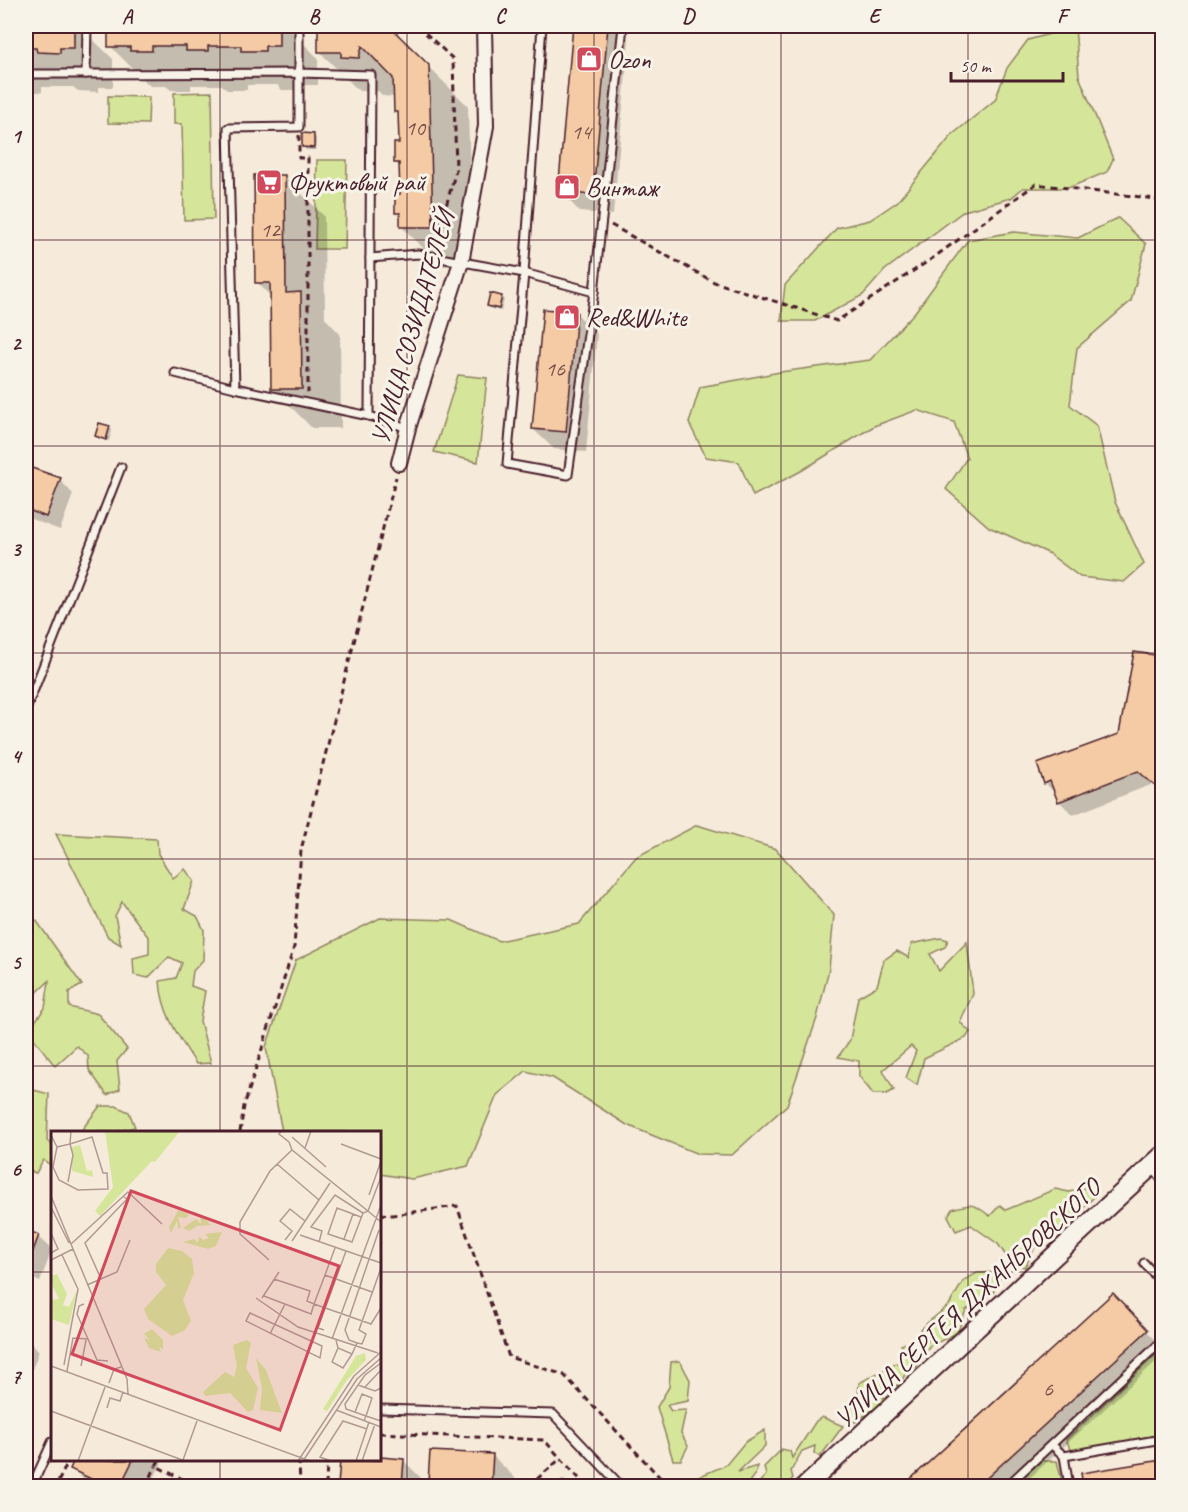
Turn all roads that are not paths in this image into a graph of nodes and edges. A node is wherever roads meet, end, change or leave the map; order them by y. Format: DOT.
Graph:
graph roads {
  1 [pos="87,26"];
  2 [pos="298,26"];
  3 [pos="484,26"];
  4 [pos="542,26"];
  5 [pos="623,26"];
  6 [pos="26,74"];
  7 [pos="86,74"];
  8 [pos="299,74"];
  9 [pos="370,258"];
  10 [pos="461,262"];
  11 [pos="524,273"];
  12 [pos="594,292"];
  13 [pos="175,373"];
  14 [pos="235,388"];
  15 [pos="369,416"];
  16 [pos="408,428"];
  17 [pos="399,463"];
  18 [pos="122,467"];
  19 [pos="26,710"];
  20 [pos="1159,1168"];
  21 [pos="1144,1263"];
  22 [pos="1162,1283"];
  23 [pos="1162,1341"];
  24 [pos="381,1409"];
  25 [pos="1162,1439"];
  26 [pos="51,1444"];
  27 [pos="1052,1445"];
  28 [pos="1064,1456"];
  29 [pos="32,1486"];
  30 [pos="621,1486"];
  31 [pos="806,1486"];
  32 [pos="1007,1486"];
  33 [pos="1069,1486"];
  1 -- 7 [label="lane"];
  2 -- 8 [label="lane"];
  3 -- 10 [label="street, УЛИЦА СОЗИДАТЕЛЕЙ"];
  4 -- 11 [label="lane"];
  5 -- 12 [label="lane"];
  6 -- 7 [label="lane"];
  7 -- 8 [label="lane"];
  8 -- 9 [label="lane"];
  8 -- 14 [label="lane"];
  9 -- 10 [label="lane"];
  9 -- 15 [label="lane"];
  10 -- 11 [label="lane"];
  10 -- 16 [label="street, УЛИЦА СОЗИДАТЕЛЕЙ"];
  11 -- 12 [label="lane"];
  11 -- 12 [label="lane"];
  13 -- 14 [label="lane"];
  14 -- 15 [label="lane"];
  15 -- 16 [label="lane"];
  16 -- 17 [label="street, УЛИЦА СОЗИДАТЕЛЕЙ"];
  18 -- 19 [label="lane"];
  20 -- 31 [label="street, УЛИЦА СЕРГЕЯ ДЖАНБРОВСКОГО"];
  21 -- 22 [label="lane"];
  23 -- 27 [label="lane"];
  24 -- 30 [label="lane"];
  25 -- 28 [label="lane"];
  26 -- 29 [label="lane"];
  27 -- 28 [label="lane"];
  27 -- 32 [label="lane"];
  28 -- 33 [label="lane"];
}
